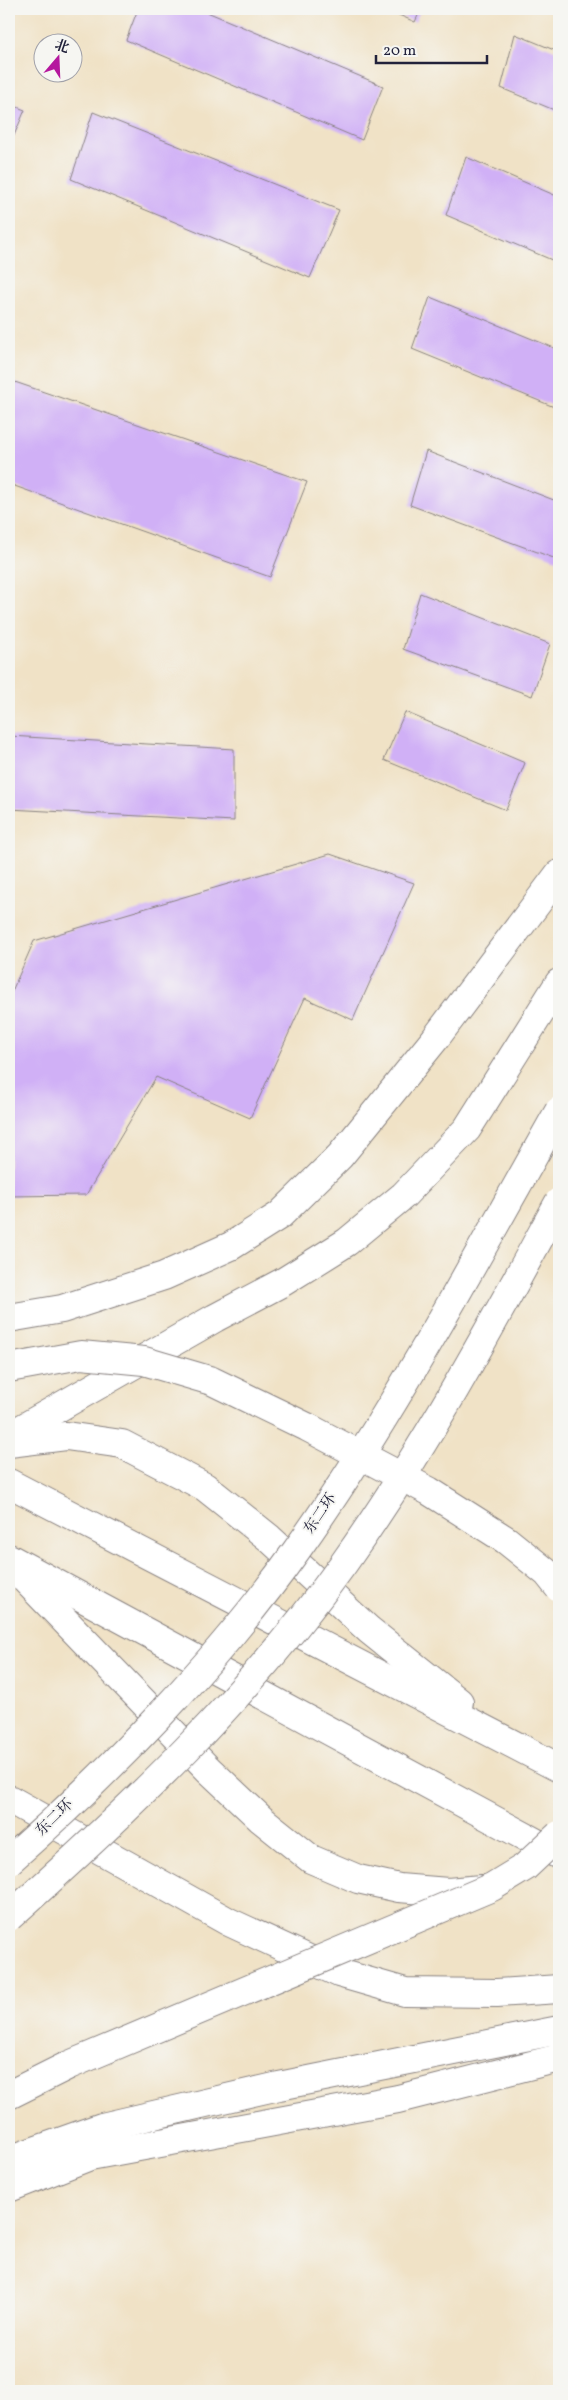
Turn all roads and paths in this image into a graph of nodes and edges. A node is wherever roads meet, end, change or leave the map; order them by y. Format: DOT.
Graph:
graph roads {
  1 [pos="559,874"];
  2 [pos="559,983"];
  3 [pos="559,1111"];
  4 [pos="559,1202"];
  5 [pos="9,1318"];
  6 [pos="9,1368"];
  7 [pos="9,1436"];
  8 [pos="9,1443"];
  9 [pos="9,1483"];
  10 [pos="9,1558"];
  11 [pos="9,1562"];
  12 [pos="559,1588"];
  13 [pos="508,1740"];
  14 [pos="559,1768"];
  15 [pos="9,1799"];
  16 [pos="559,1835"];
  17 [pos="559,1855"];
  18 [pos="9,1861"];
  19 [pos="492,1887"];
  20 [pos="9,1917"];
  21 [pos="559,1988"];
  22 [pos="559,2030"];
  23 [pos="559,2058"];
  24 [pos="9,2095"];
  25 [pos="9,2160"];
  26 [pos="9,2188"];
  1 -- 5 [label="main road"];
  2 -- 7 [label="main road"];
  3 -- 18 [label="main road, 东二环, bridge"];
  4 -- 20 [label="main road, bridge"];
  6 -- 12 [label="main road, bridge"];
  8 -- 13 [label="main road"];
  9 -- 13 [label="main road"];
  10 -- 17 [label="main road"];
  11 -- 19 [label="main road, bridge"];
  13 -- 14 [label="main road"];
  15 -- 21 [label="main road"];
  16 -- 19 [label="main road, bridge"];
  19 -- 24 [label="main road, bridge"];
  22 -- 25 [label="main road"];
  23 -- 26 [label="main road"];
}
